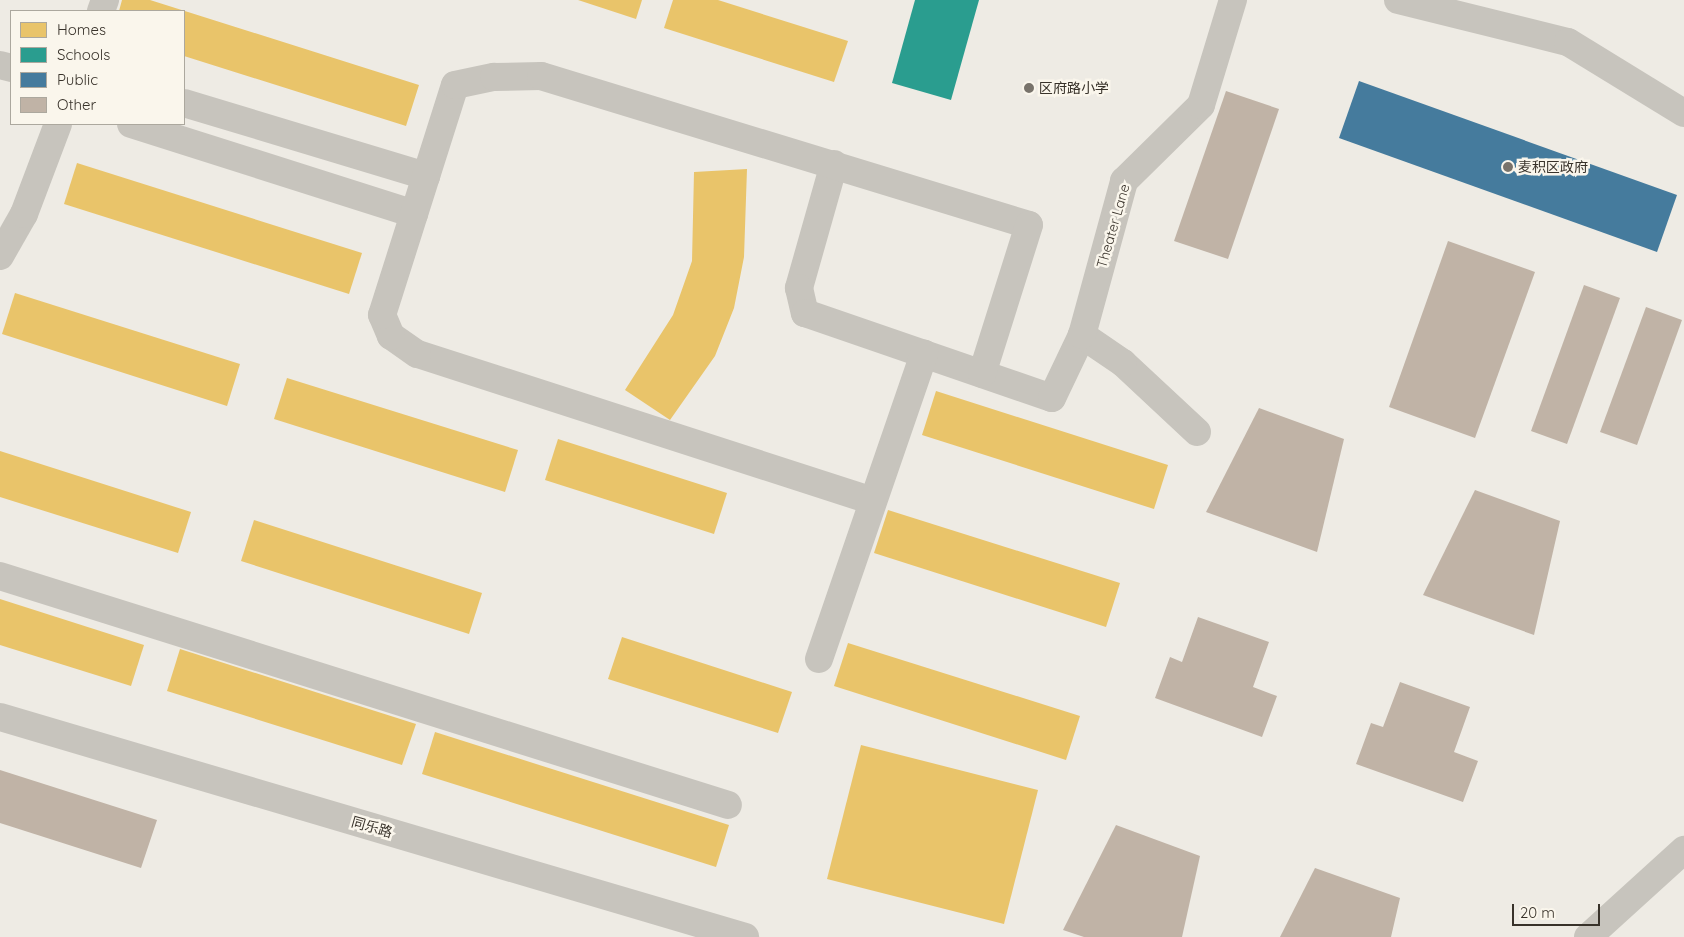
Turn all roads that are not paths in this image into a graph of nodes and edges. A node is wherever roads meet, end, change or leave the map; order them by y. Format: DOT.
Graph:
graph roads {
  1 [pos="1233,0"];
  2 [pos="1398,0"];
  3 [pos="185,103"];
  4 [pos="1684,113"];
  5 [pos="58,125"];
  6 [pos="134,125"];
  7 [pos="834,164"];
  8 [pos="426,176"];
  9 [pos="414,214"];
  10 [pos="0,256"];
  11 [pos="1082,335"];
  12 [pos="924,354"];
  13 [pos="982,374"];
  14 [pos="1197,432"];
  15 [pos="870,500"];
  16 [pos="0,576"];
  17 [pos="819,659"];
  18 [pos="0,716"];
  19 [pos="728,805"];
  20 [pos="1684,850"];
  21 [pos="745,937"];
  22 [pos="1588,937"];
  1 -- 11 [label="street, Theater Lane"];
  2 -- 4 [label="street"];
  3 -- 8 [label="street"];
  5 -- 10 [label="street"];
  6 -- 9 [label="street"];
  7 -- 8 [label="street"];
  7 -- 12 [label="street"];
  7 -- 13 [label="street"];
  8 -- 9 [label="street"];
  9 -- 15 [label="street"];
  11 -- 13 [label="street, Theater Lane"];
  11 -- 14 [label="street"];
  12 -- 13 [label="street"];
  12 -- 15 [label="street"];
  15 -- 17 [label="street"];
  16 -- 19 [label="street"];
  18 -- 21 [label="street, 同乐路"];
  20 -- 22 [label="street"];
}
